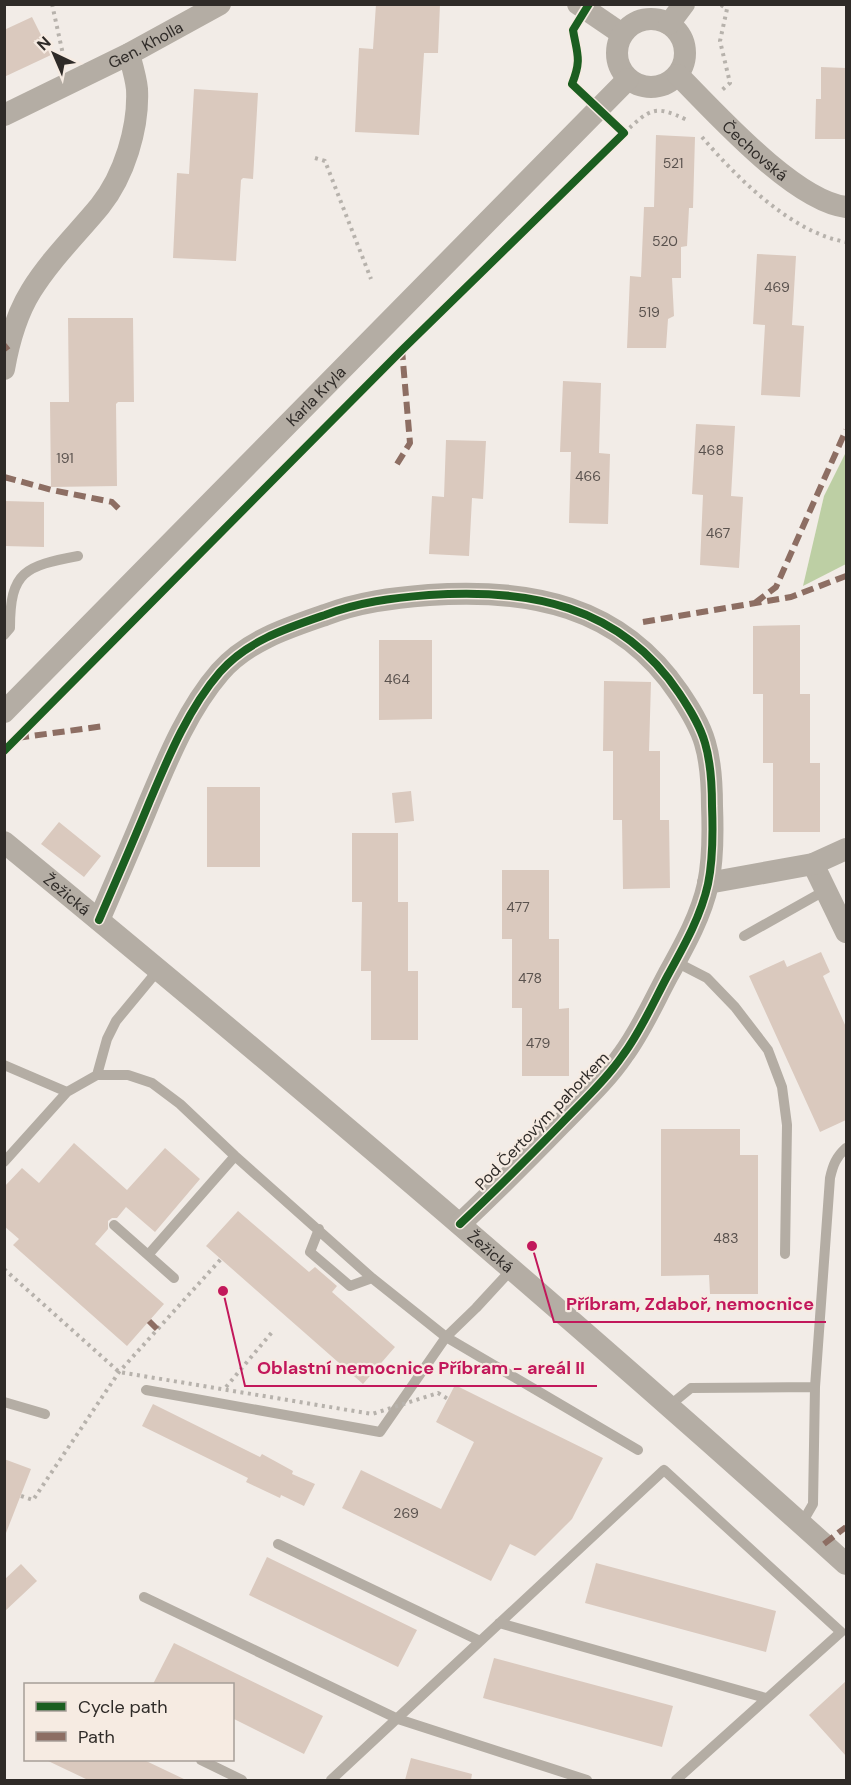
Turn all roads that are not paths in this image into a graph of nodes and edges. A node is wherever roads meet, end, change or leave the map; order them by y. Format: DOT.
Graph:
graph roads {
  1 [pos="220,4"];
  2 [pos="578,4"];
  3 [pos="684,4"];
  4 [pos="669,24"];
  5 [pos="622,34"];
  6 [pos="129,54"];
  7 [pos="678,75"];
  8 [pos="628,79"];
  9 [pos="4,115"];
  10 [pos="846,207"];
  11 [pos="4,369"];
  12 [pos="78,556"];
  13 [pos="4,635"];
  14 [pos="4,712"];
  15 [pos="4,842"];
  16 [pos="846,849"];
  17 [pos="813,864"];
  18 [pos="708,883"];
  19 [pos="826,890"];
  20 [pos="99,920"];
  21 [pos="846,932"];
  22 [pos="744,936"];
  23 [pos="676,962"];
  24 [pos="159,969"];
  25 [pos="4,1065"];
  26 [pos="97,1076"];
  27 [pos="67,1092"];
  28 [pos="846,1148"];
  29 [pos="235,1156"];
  30 [pos="4,1162"];
  31 [pos="460,1224"];
  32 [pos="114,1225"];
  33 [pos="319,1229"];
  34 [pos="785,1254"];
  35 [pos="148,1255"];
  36 [pos="512,1269"];
  37 [pos="174,1278"];
  38 [pos="372,1278"];
  39 [pos="446,1337"];
  40 [pos="815,1387"];
  41 [pos="146,1390"];
  42 [pos="4,1402"];
  43 [pos="669,1406"];
  44 [pos="45,1414"];
  45 [pos="638,1450"];
  46 [pos="801,1523"];
  47 [pos="278,1544"];
  48 [pos="846,1564"];
  49 [pos="144,1597"];
  50 [pos="500,1623"];
  51 [pos="844,1635"];
  52 [pos="480,1641"];
  53 [pos="766,1698"];
  54 [pos="398,1719"];
  55 [pos="203,1761"];
  56 [pos="242,1780"];
  57 [pos="331,1780"];
  58 [pos="587,1780"];
  59 [pos="676,1780"];
  1 -- 6 [label="street, Gen. Kholla"];
  2 -- 5 [label="street"];
  3 -- 4 [label="street"];
  4 -- 5 [label="street"];
  4 -- 7 [label="street"];
  5 -- 8 [label="street"];
  6 -- 9 [label="street, Gen. Kholla"];
  6 -- 11 [label="street"];
  7 -- 8 [label="street"];
  7 -- 10 [label="street, Čechovská"];
  8 -- 14 [label="street, Karla Kryla"];
  12 -- 13 [label="lane"];
  15 -- 20 [label="street, Žežická"];
  16 -- 17 [label="street"];
  17 -- 18 [label="street"];
  17 -- 19 [label="street"];
  18 -- 20 [label="street, Pod Čertovým pahorkem"];
  18 -- 23 [label="street, Pod Čertovým pahorkem"];
  19 -- 21 [label="street"];
  19 -- 22 [label="lane"];
  20 -- 24 [label="street, Žežická"];
  23 -- 31 [label="street, Pod Čertovým pahorkem"];
  23 -- 34 [label="lane"];
  24 -- 26 [label="lane"];
  24 -- 31 [label="street, Žežická"];
  25 -- 27 [label="lane"];
  26 -- 27 [label="lane"];
  26 -- 29 [label="lane"];
  27 -- 30 [label="lane"];
  28 -- 40 [label="lane"];
  29 -- 33 [label="lane"];
  29 -- 35 [label="lane"];
  31 -- 36 [label="street, Žežická"];
  32 -- 35 [label="lane"];
  33 -- 38 [label="lane"];
  33 -- 38 [label="lane"];
  35 -- 37 [label="lane"];
  36 -- 39 [label="lane"];
  36 -- 43 [label="street, Žežická"];
  38 -- 39 [label="lane"];
  39 -- 41 [label="lane"];
  39 -- 45 [label="lane"];
  40 -- 43 [label="lane"];
  40 -- 46 [label="lane"];
  42 -- 44 [label="lane"];
  43 -- 46 [label="street, Žežická"];
  46 -- 48 [label="street, Žežická"];
  47 -- 52 [label="lane"];
  49 -- 54 [label="lane"];
  50 -- 51 [label="lane"];
  50 -- 52 [label="lane"];
  50 -- 53 [label="lane"];
  51 -- 53 [label="lane"];
  52 -- 54 [label="lane"];
  53 -- 59 [label="lane"];
  54 -- 57 [label="lane"];
  54 -- 58 [label="lane"];
  55 -- 56 [label="lane"];
}
